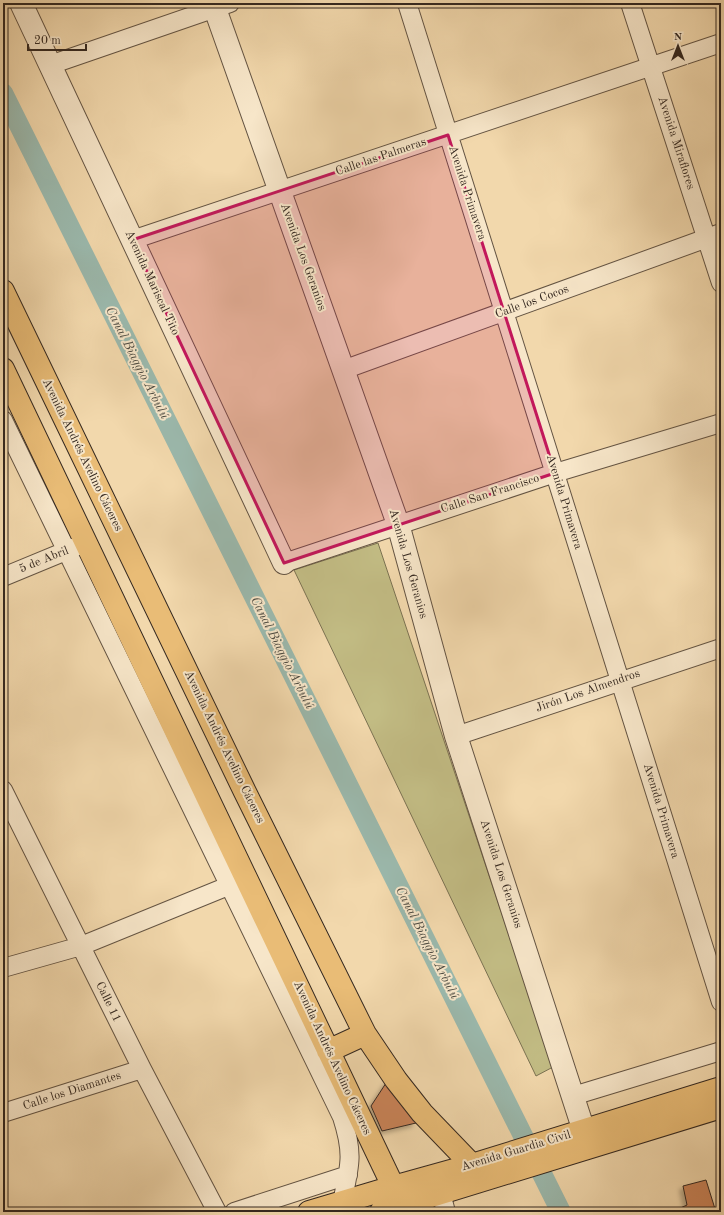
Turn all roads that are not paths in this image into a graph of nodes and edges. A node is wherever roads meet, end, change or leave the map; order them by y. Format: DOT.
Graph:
graph roads {
  1 [pos="20,3"];
  2 [pos="407,3"];
  3 [pos="630,3"];
  4 [pos="219,5"];
  5 [pos="721,43"];
  6 [pos="50,65"];
  7 [pos="651,66"];
  8 [pos="448,135"];
  9 [pos="279,191"];
  10 [pos="714,236"];
  11 [pos="132,240"];
  12 [pos="721,284"];
  13 [pos="3,292"];
  14 [pos="504,312"];
  15 [pos="3,369"];
  16 [pos="343,370"];
  17 [pos="721,423"];
  18 [pos="29,424"];
  19 [pos="5,430"];
  20 [pos="554,473"];
  21 [pos="398,524"];
  22 [pos="76,547"];
  23 [pos="284,563"];
  24 [pos="3,577"];
  25 [pos="721,648"];
  26 [pos="620,680"];
  27 [pos="456,736"];
  28 [pos="3,790"];
  29 [pos="7,808"];
  30 [pos="238,882"];
  31 [pos="81,946"];
  32 [pos="3,968"];
  33 [pos="721,1002"];
  34 [pos="365,1034"];
  35 [pos="328,1051"];
  36 [pos="721,1051"];
  37 [pos="142,1069"];
  38 [pos="721,1088"];
  39 [pos="572,1096"];
  40 [pos="721,1106"];
  41 [pos="3,1113"];
  42 [pos="342,1117"];
  43 [pos="576,1139"];
  44 [pos="372,1143"];
  45 [pos="476,1173"];
  46 [pos="348,1175"];
  47 [pos="398,1196"];
  48 [pos="342,1202"];
  49 [pos="444,1203"];
  50 [pos="217,1212"];
  51 [pos="234,1212"];
  52 [pos="309,1212"];
  53 [pos="381,1212"];
  1 -- 6 [label="street, Avenida Mariscal Tito"];
  2 -- 8 [label="street, Avenida Primavera"];
  3 -- 7 [label="street, Avenida Miraflores"];
  4 -- 6 [label="street"];
  4 -- 9 [label="street, Avenida Los Geranios"];
  5 -- 7 [label="street, Calle las Palmeras"];
  6 -- 11 [label="street, Avenida Mariscal Tito"];
  7 -- 8 [label="street, Calle las Palmeras"];
  7 -- 10 [label="street, Avenida Miraflores"];
  8 -- 9 [label="street, Calle las Palmeras"];
  8 -- 14 [label="street, Avenida Primavera"];
  9 -- 11 [label="street, Calle las Palmeras"];
  9 -- 16 [label="street, Avenida Los Geranios"];
  10 -- 12 [label="street, Avenida Miraflores"];
  10 -- 14 [label="street, Calle los Cocos"];
  11 -- 23 [label="street, Avenida Mariscal Tito"];
  13 -- 34 [label="main road, Avenida Andrés Avelino Cáceres"];
  14 -- 16 [label="street, Calle los Cocos"];
  14 -- 20 [label="street, Avenida Primavera"];
  15 -- 18 [label="main road, Avenida Andrés Avelino Cáceres"];
  16 -- 21 [label="street, Avenida Los Geranios"];
  17 -- 20 [label="street, Calle San Francisco"];
  18 -- 19 [label="street"];
  18 -- 22 [label="main road, Avenida Andrés Avelino Cáceres"];
  19 -- 22 [label="street, Avenida Andrés Avelino Cáceres"];
  20 -- 21 [label="street, Calle San Francisco"];
  20 -- 26 [label="street, Avenida Primavera"];
  21 -- 23 [label="street, Calle San Francisco"];
  21 -- 27 [label="street, Avenida Los Geranios"];
  22 -- 24 [label="street, 5 de Abril"];
  22 -- 30 [label="main road, Avenida Andrés Avelino Cáceres"];
  25 -- 26 [label="street, Jirón Los Almendros"];
  26 -- 27 [label="street, Jirón Los Almendros"];
  26 -- 33 [label="street, Avenida Primavera"];
  27 -- 39 [label="street, Avenida Los Geranios"];
  28 -- 29 [label="street, Calle 11"];
  29 -- 31 [label="street, Calle 11"];
  30 -- 31 [label="street"];
  30 -- 35 [label="main road, Avenida Andrés Avelino Cáceres"];
  30 -- 42 [label="street, Avenida Andrés Avelino Cáceres"];
  31 -- 32 [label="street"];
  31 -- 37 [label="street, Calle 11"];
  34 -- 35 [label="main road"];
  34 -- 45 [label="main road, Avenida Andrés Avelino Cáceres"];
  35 -- 44 [label="main road, Avenida Andrés Avelino Cáceres"];
  36 -- 39 [label="street"];
  37 -- 41 [label="street, Calle los Diamantes"];
  37 -- 50 [label="street, Calle 11"];
  38 -- 43 [label="main road, Avenida Guardia Civil"];
  39 -- 43 [label="street, Avenida Los Geranios"];
  40 -- 43 [label="main road, Avenida Guardia Civil"];
  42 -- 44 [label="main road"];
  42 -- 46 [label="street, Avenida Andrés Avelino Cáceres"];
  43 -- 45 [label="main road, Avenida Guardia Civil"];
  44 -- 47 [label="main road, Avenida Andrés Avelino Cáceres"];
  45 -- 47 [label="main road, Avenida Guardia Civil"];
  45 -- 49 [label="main road, Avenida Guardia Civil"];
  46 -- 48 [label="street, Avenida Andrés Avelino Cáceres"];
  46 -- 51 [label="street"];
  47 -- 48 [label="main road, Avenida Guardia Civil"];
  47 -- 49 [label="main road, Avenida Guardia Civil"];
  47 -- 53 [label="main road, Avenida Guardia Civil"];
  48 -- 52 [label="main road, Avenida Guardia Civil"];
}
